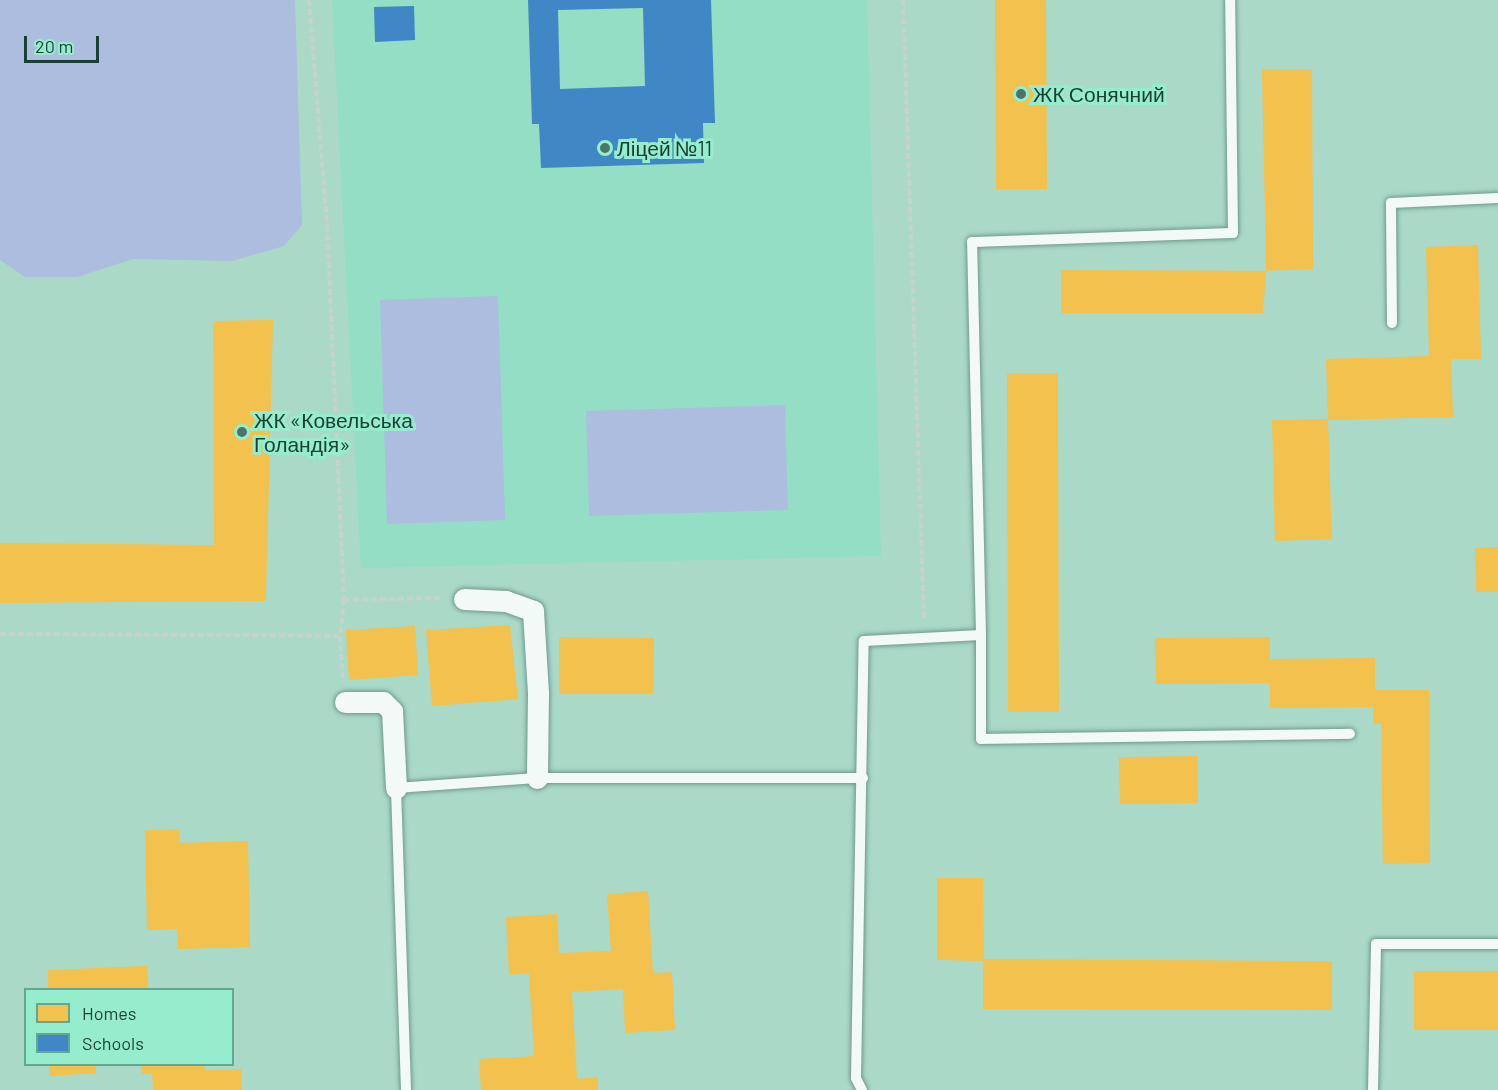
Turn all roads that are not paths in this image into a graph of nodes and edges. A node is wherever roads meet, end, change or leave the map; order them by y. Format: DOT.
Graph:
graph roads {
  1 [pos="1230,0"];
  2 [pos="1498,198"];
  3 [pos="1392,323"];
  4 [pos="464,599"];
  5 [pos="981,635"];
  6 [pos="345,702"];
  7 [pos="1350,734"];
  8 [pos="537,778"];
  9 [pos="863,778"];
  10 [pos="396,788"];
  11 [pos="1498,944"];
  12 [pos="406,1090"];
  13 [pos="862,1090"];
  14 [pos="1373,1090"];
  1 -- 5 [label="lane"];
  2 -- 3 [label="lane"];
  4 -- 8 [label="street"];
  5 -- 7 [label="lane"];
  5 -- 9 [label="lane"];
  6 -- 10 [label="street"];
  8 -- 9 [label="lane"];
  8 -- 10 [label="lane"];
  9 -- 13 [label="lane"];
  10 -- 12 [label="lane"];
  11 -- 14 [label="lane"];
}
